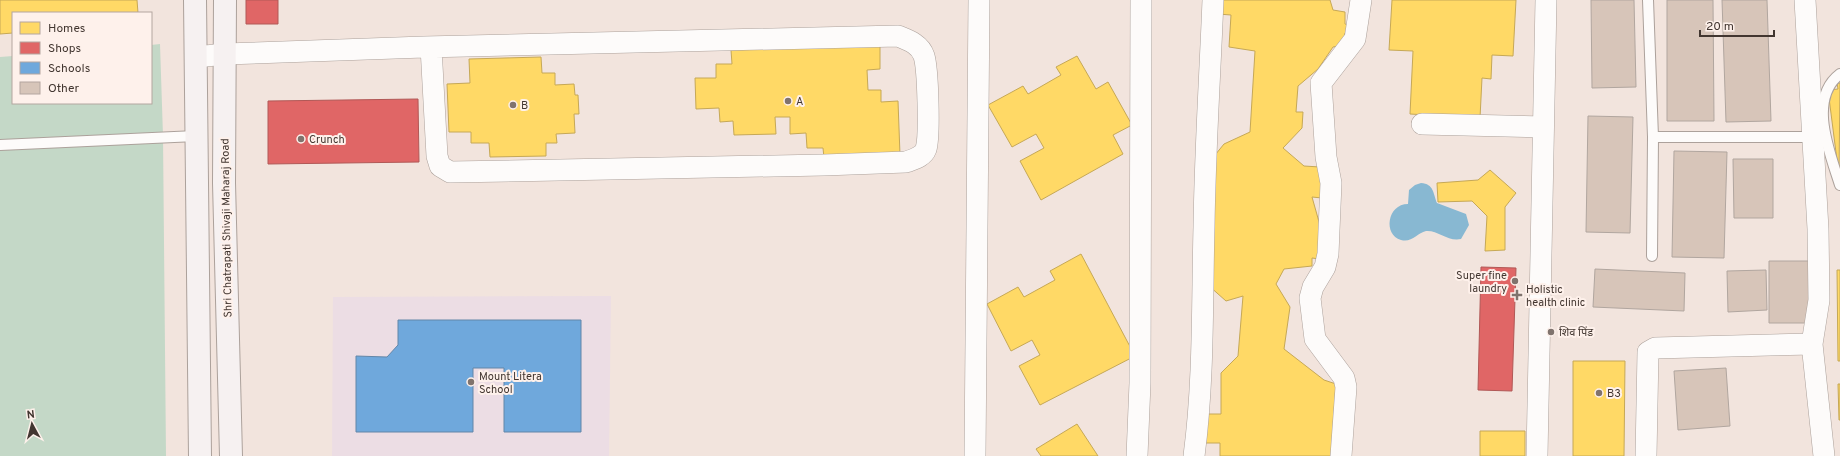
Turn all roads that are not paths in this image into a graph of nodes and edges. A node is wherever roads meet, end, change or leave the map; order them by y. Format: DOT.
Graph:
graph roads {
  1 [pos="195,0"];
  2 [pos="225,0"];
  3 [pos="979,0"];
  4 [pos="1141,0"];
  5 [pos="1213,0"];
  6 [pos="1361,0"];
  7 [pos="1546,0"];
  8 [pos="1648,0"];
  9 [pos="1805,0"];
  10 [pos="431,47"];
  11 [pos="225,54"];
  12 [pos="196,57"];
  13 [pos="1840,74"];
  14 [pos="1422,124"];
  15 [pos="1543,127"];
  16 [pos="196,136"];
  17 [pos="1812,137"];
  18 [pos="1653,138"];
  19 [pos="0,145"];
  20 [pos="1840,185"];
  21 [pos="1652,256"];
  22 [pos="1812,344"];
  23 [pos="200,456"];
  24 [pos="231,456"];
  25 [pos="975,456"];
  26 [pos="1137,456"];
  27 [pos="1194,456"];
  28 [pos="1341,456"];
  29 [pos="1537,456"];
  30 [pos="1646,456"];
  31 [pos="1824,456"];
  1 -- 12 [label="main road"];
  2 -- 11 [label="main road, Shri Chatrapati Shivaji Maharaj Road"];
  3 -- 25 [label="street"];
  4 -- 26 [label="street"];
  5 -- 27 [label="street"];
  6 -- 28 [label="street"];
  7 -- 15 [label="street"];
  8 -- 18 [label="lane"];
  9 -- 17 [label="street"];
  10 -- 10 [label="street"];
  10 -- 11 [label="street"];
  11 -- 12 [label="street"];
  11 -- 24 [label="main road, Shri Chatrapati Shivaji Maharaj Road"];
  12 -- 16 [label="main road"];
  13 -- 20 [label="lane"];
  14 -- 15 [label="street"];
  15 -- 29 [label="street"];
  16 -- 19 [label="lane"];
  16 -- 23 [label="main road"];
  17 -- 18 [label="lane"];
  17 -- 22 [label="street"];
  18 -- 21 [label="lane"];
  22 -- 30 [label="street"];
  22 -- 31 [label="street"];
}
